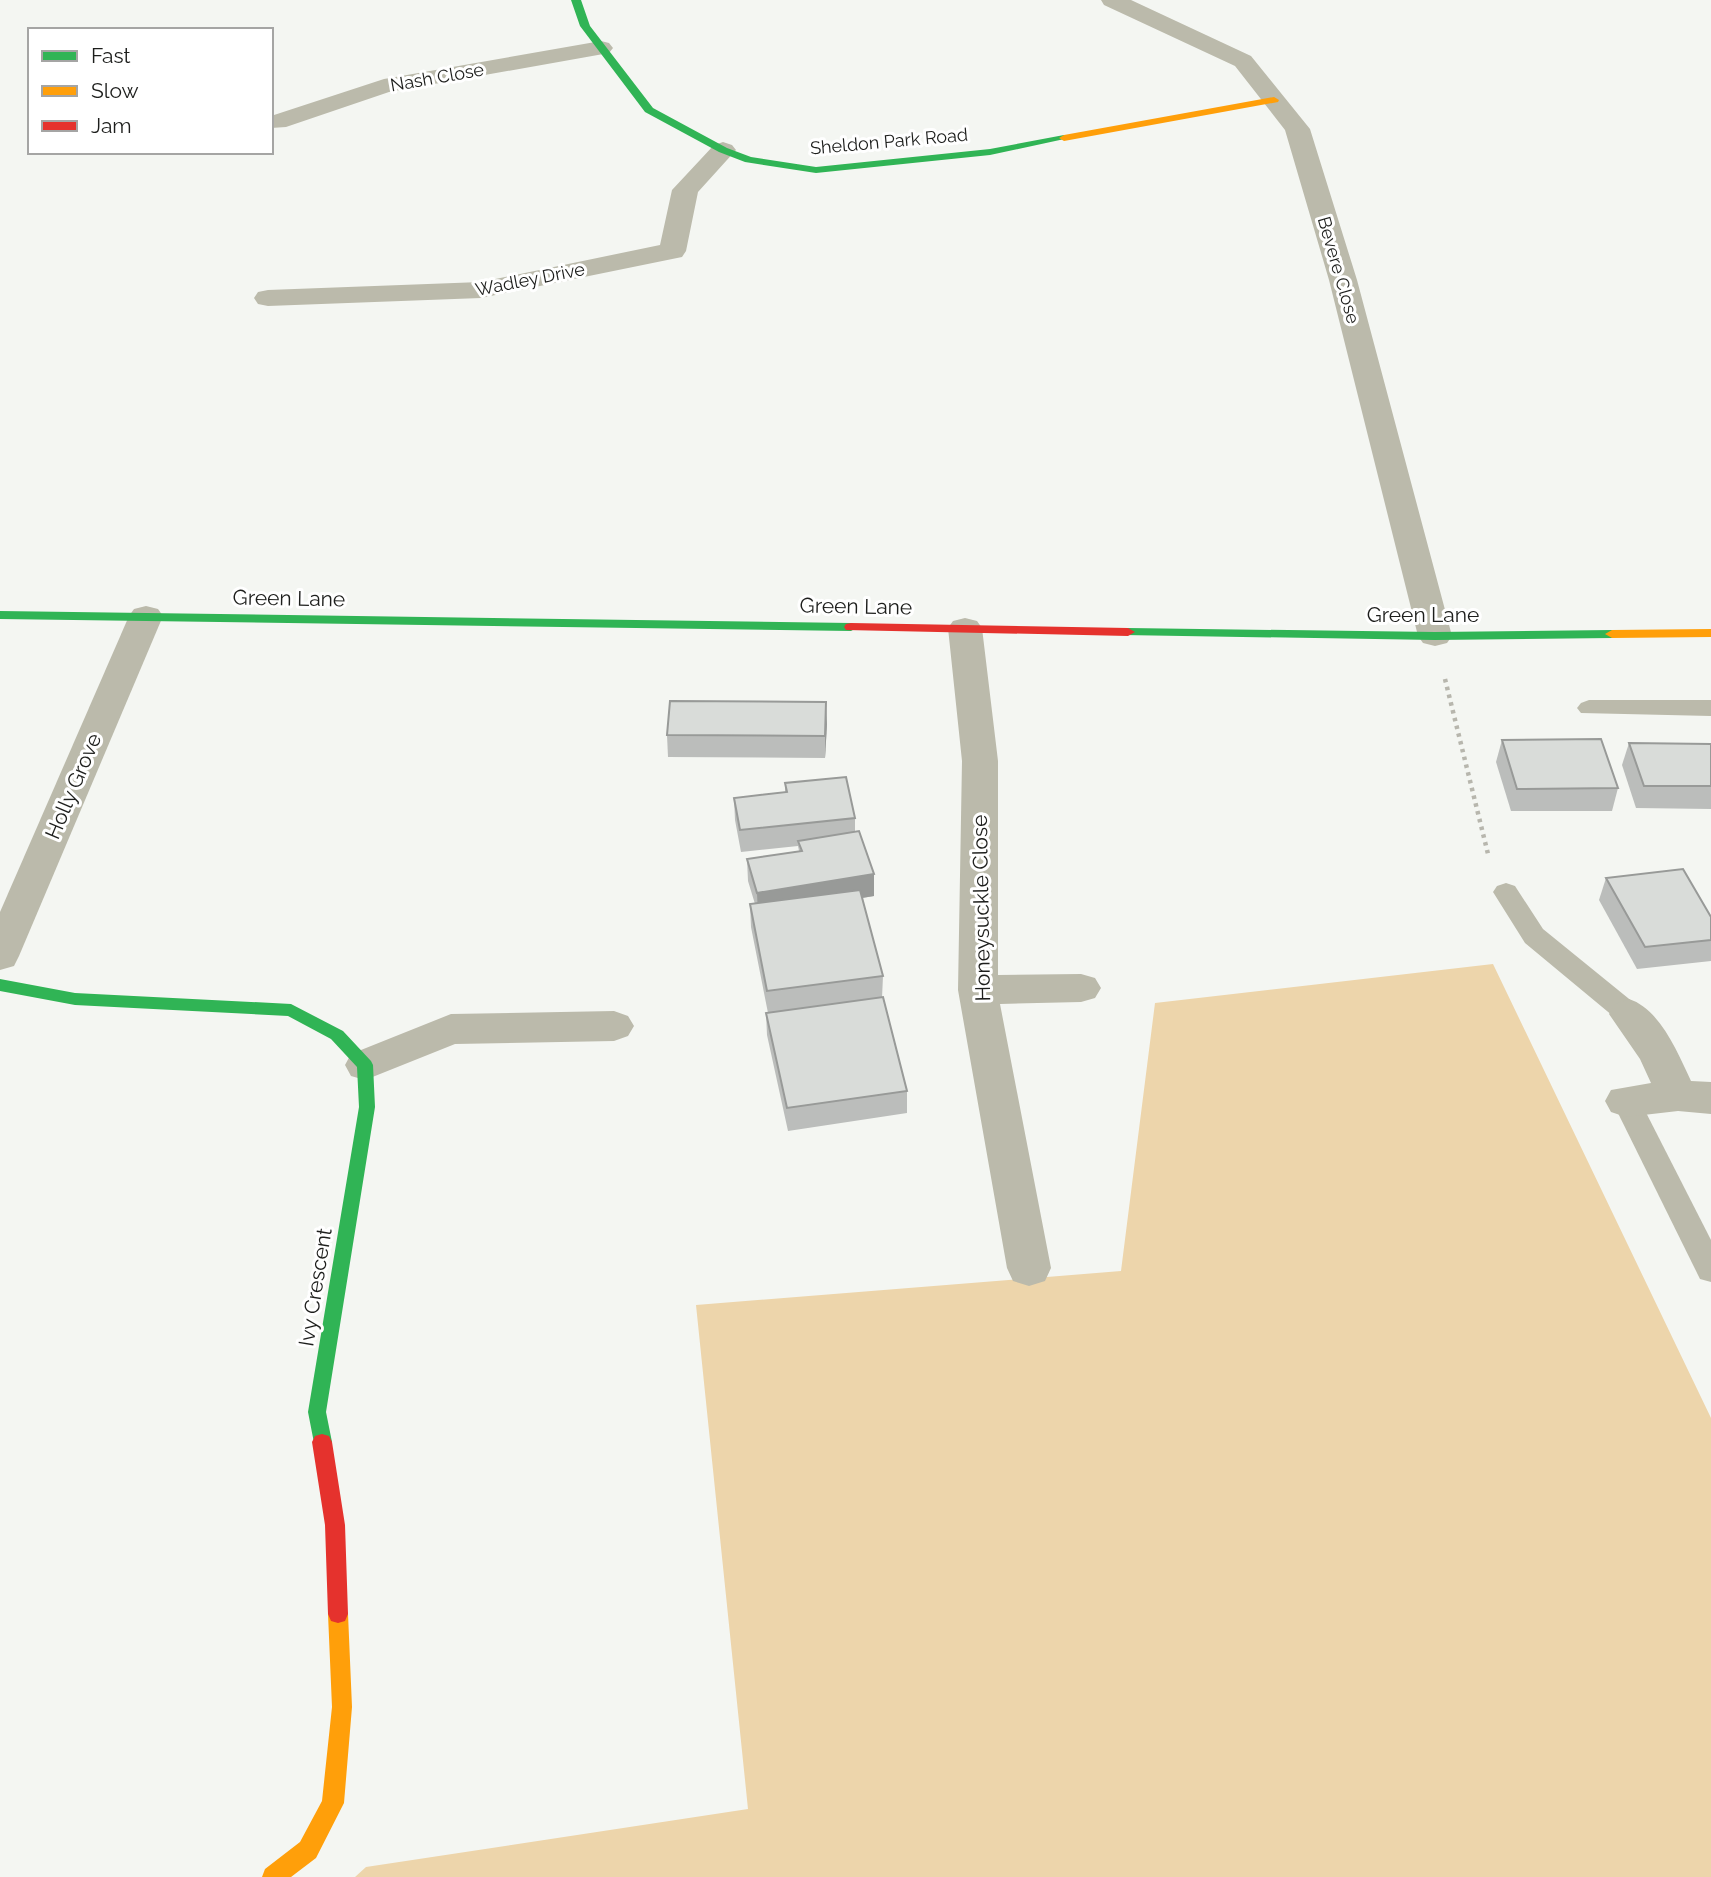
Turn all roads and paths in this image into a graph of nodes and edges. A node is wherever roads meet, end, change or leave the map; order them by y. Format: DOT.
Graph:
graph roads {
  1 [pos="576,0"];
  2 [pos="1112,0"];
  3 [pos="601,48"];
  4 [pos="1273,100"];
  5 [pos="277,122"];
  6 [pos="723,150"];
  7 [pos="268,298"];
  8 [pos="0,615"];
  9 [pos="146,616"];
  10 [pos="965,628"];
  11 [pos="1711,632"];
  12 [pos="1435,635"];
  13 [pos="1589,708"];
  14 [pos="1711,708"];
  15 [pos="1506,892"];
  16 [pos="0,956"];
  17 [pos="0,985"];
  18 [pos="1081,988"];
  19 [pos="978,990"];
  20 [pos="1629,1014"];
  21 [pos="614,1026"];
  22 [pos="365,1065"];
  23 [pos="1695,1097"];
  24 [pos="1626,1101"];
  25 [pos="1029,1268"];
  26 [pos="1711,1270"];
  27 [pos="274,1877"];
  1 -- 3 [label="street, Sheldon Park Road"];
  2 -- 4 [label="street, Bevere Close"];
  3 -- 5 [label="street, Nash Close"];
  3 -- 6 [label="street, Sheldon Park Road"];
  4 -- 6 [label="street, Sheldon Park Road"];
  4 -- 12 [label="street, Bevere Close"];
  6 -- 7 [label="street, Wadley Drive"];
  8 -- 9 [label="street, Green Lane"];
  9 -- 10 [label="street, Green Lane"];
  9 -- 16 [label="street, Holly Grove"];
  10 -- 12 [label="street, Green Lane"];
  10 -- 19 [label="street, Honeysuckle Close"];
  11 -- 12 [label="street, Green Lane"];
  12 -- 15 [label="path"];
  13 -- 14 [label="lane"];
  15 -- 20 [label="lane"];
  17 -- 22 [label="street"];
  18 -- 19 [label="street"];
  19 -- 25 [label="street, Honeysuckle Close"];
  20 -- 23 [label="street"];
  21 -- 22 [label="street"];
  22 -- 27 [label="street, Ivy Crescent"];
  23 -- 24 [label="street"];
  24 -- 26 [label="lane"];
}
